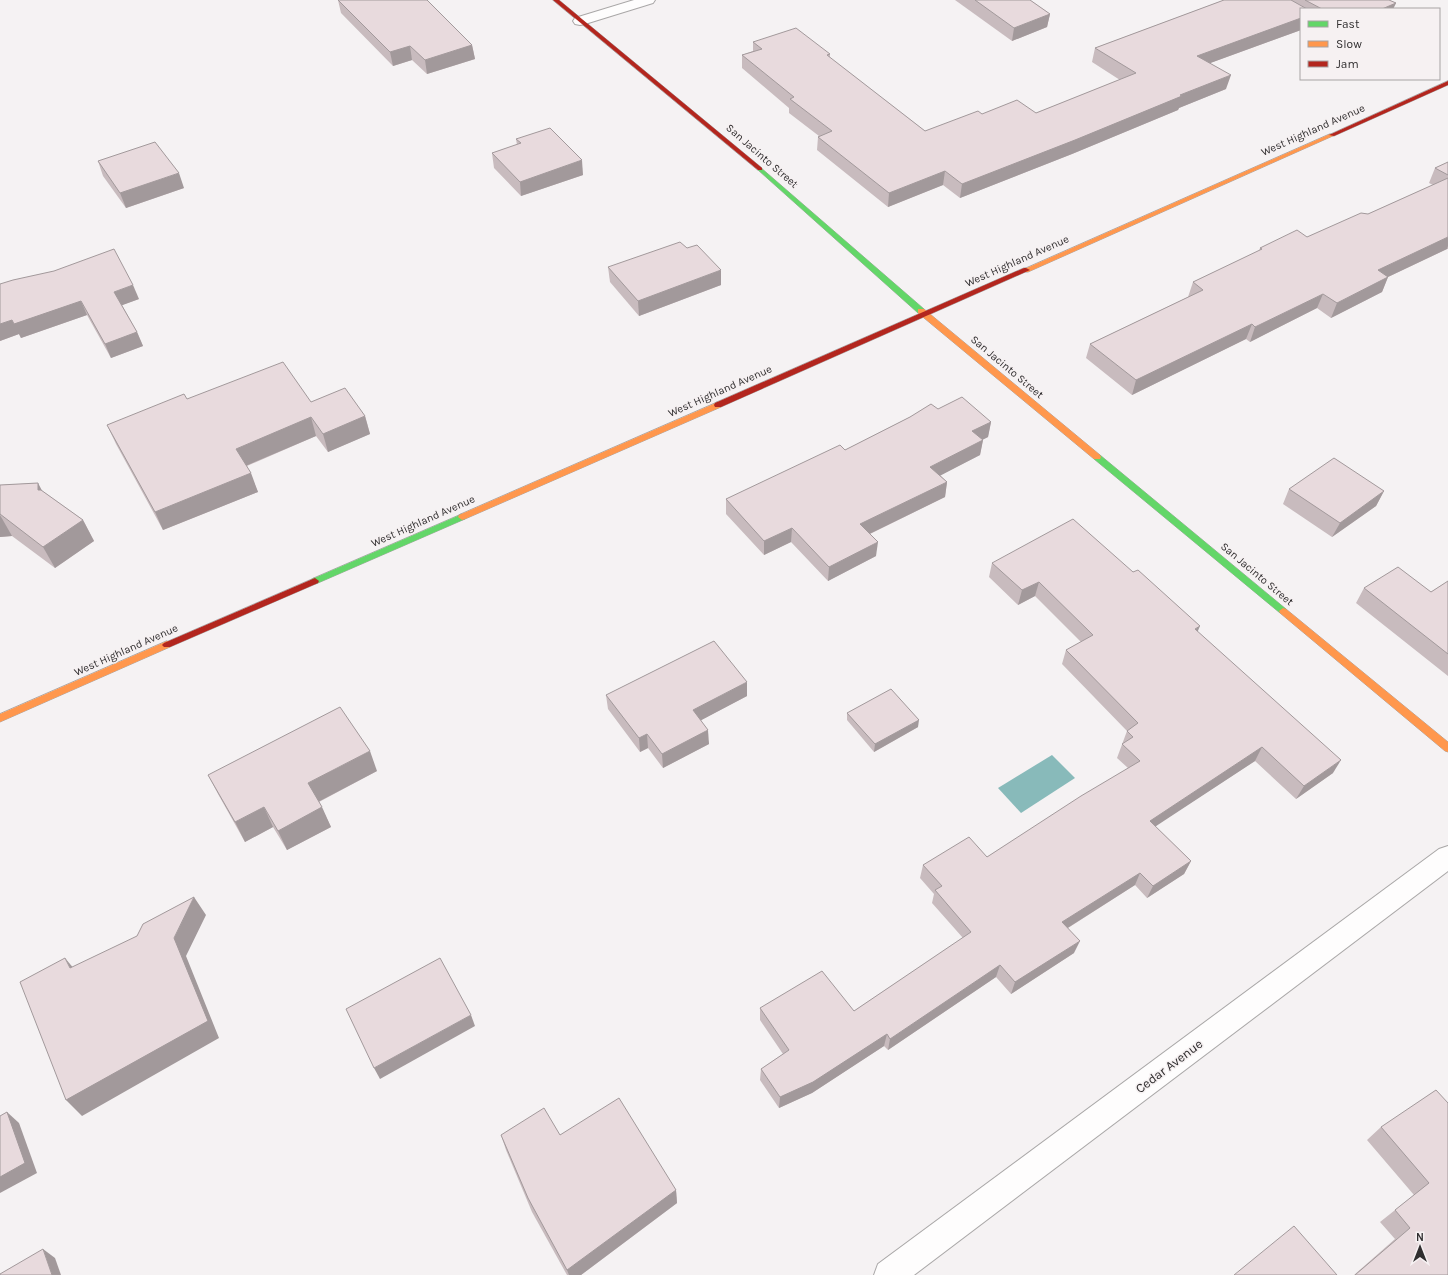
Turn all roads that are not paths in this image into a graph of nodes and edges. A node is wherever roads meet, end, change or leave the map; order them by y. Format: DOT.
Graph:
graph roads {
  1 [pos="556,0"];
  2 [pos="648,0"];
  3 [pos="580,21"];
  4 [pos="1448,83"];
  5 [pos="925,315"];
  6 [pos="0,718"];
  7 [pos="1448,748"];
  8 [pos="1448,857"];
  9 [pos="889,1275"];
  1 -- 3 [label="street, San Jacinto Street"];
  2 -- 3 [label="street"];
  3 -- 5 [label="street, San Jacinto Street"];
  4 -- 5 [label="street, West Highland Avenue"];
  5 -- 6 [label="street, West Highland Avenue"];
  5 -- 7 [label="street, San Jacinto Street"];
  8 -- 9 [label="street, Cedar Avenue"];
}
